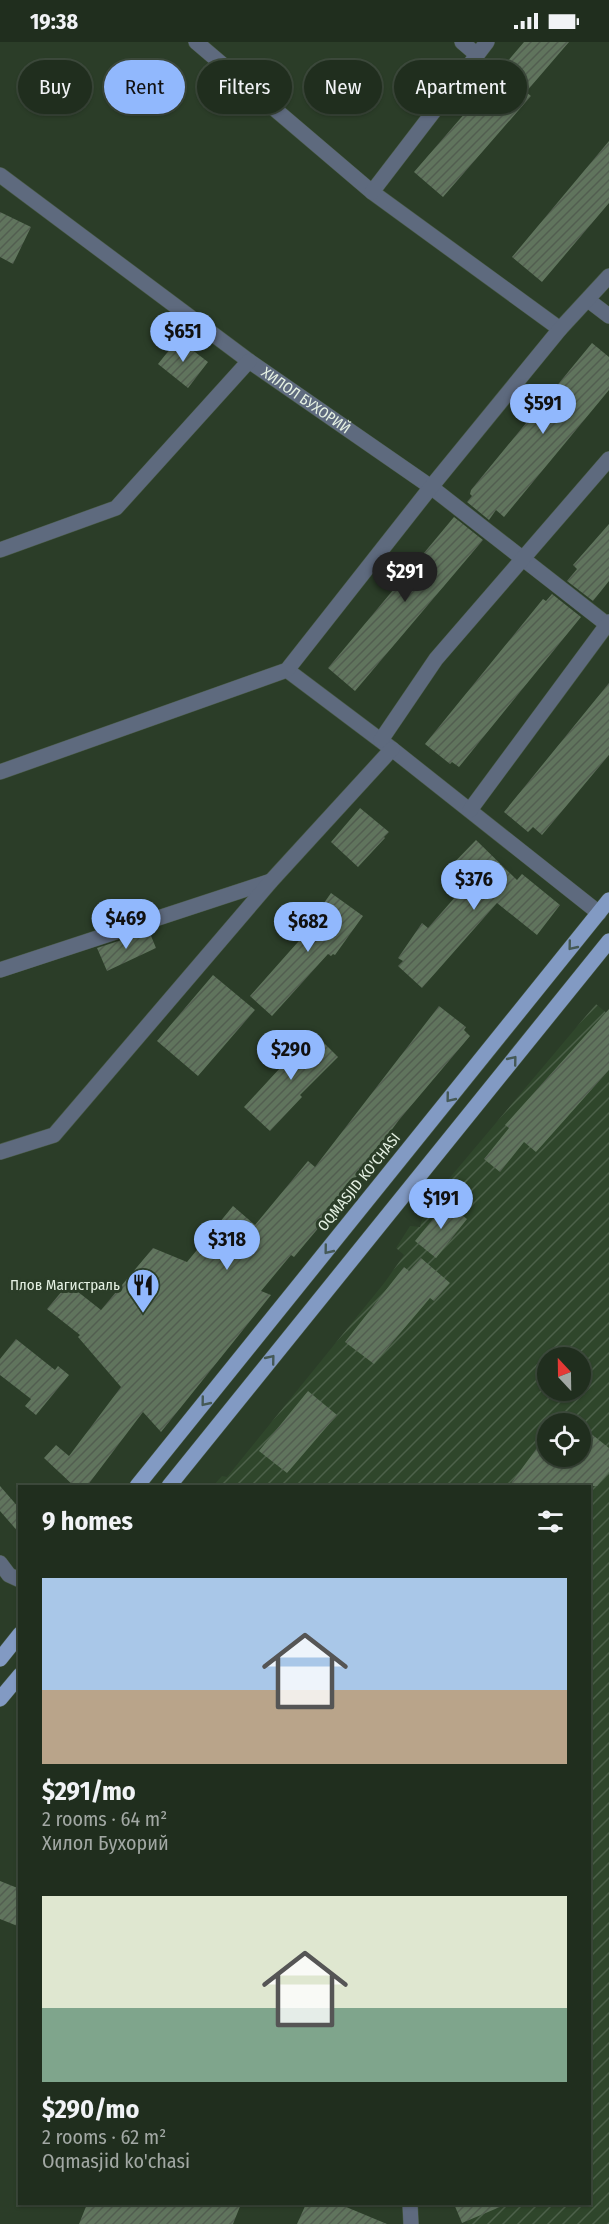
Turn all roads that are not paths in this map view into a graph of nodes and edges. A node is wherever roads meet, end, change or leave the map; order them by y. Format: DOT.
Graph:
graph roads {
  1 [pos="196,42"];
  2 [pos="462,42"];
  3 [pos="487,42"];
  4 [pos="476,54"];
  5 [pos="0,175"];
  6 [pos="372,192"];
  7 [pos="609,276"];
  8 [pos="588,300"];
  9 [pos="609,316"];
  10 [pos="560,330"];
  11 [pos="249,361"];
  12 [pos="609,459"];
  13 [pos="431,487"];
  14 [pos="0,550"];
  15 [pos="524,558"];
  16 [pos="608,625"];
  17 [pos="287,670"];
  18 [pos="386,744"];
  19 [pos="0,772"];
  20 [pos="470,810"];
  21 [pos="272,880"];
  22 [pos="609,900"];
  23 [pos="599,913"];
  24 [pos="609,941"];
  25 [pos="0,970"];
  26 [pos="0,1152"];
  27 [pos="138,1485"];
  28 [pos="170,1485"];
  29 [pos="0,1563"];
  30 [pos="18,1579"];
  31 [pos="18,1636"];
  32 [pos="0,1659"];
  33 [pos="18,1677"];
  34 [pos="0,1699"];
  35 [pos="410,2205"];
  36 [pos="411,2224"];
  1 -- 6 [label="street"];
  2 -- 4 [label="street"];
  3 -- 4 [label="street"];
  4 -- 6 [label="street"];
  5 -- 11 [label="street, ХИЛОЛ БУХОРИЙ"];
  6 -- 10 [label="street"];
  7 -- 8 [label="street"];
  8 -- 9 [label="street"];
  8 -- 10 [label="street"];
  10 -- 13 [label="street"];
  11 -- 13 [label="street, ХИЛОЛ БУХОРИЙ"];
  11 -- 14 [label="street"];
  12 -- 15 [label="street"];
  13 -- 15 [label="street, ХИЛОЛ БУХОРИЙ"];
  13 -- 17 [label="street"];
  15 -- 16 [label="street, ХИЛОЛ БУХОРИЙ"];
  15 -- 18 [label="street"];
  16 -- 20 [label="street"];
  17 -- 18 [label="street"];
  17 -- 19 [label="street"];
  18 -- 20 [label="street"];
  18 -- 21 [label="street"];
  20 -- 23 [label="street"];
  21 -- 25 [label="street"];
  21 -- 26 [label="street"];
  22 -- 23 [label="main road, OQMASJID KO'CHASI"];
  23 -- 27 [label="main road, OQMASJID KO'CHASI, one-way"];
  28 -- 24 [label="main road, one-way"];
  29 -- 30 [label="street"];
  31 -- 32 [label="main road"];
  33 -- 34 [label="main road"];
  35 -- 36 [label="street"];
}
